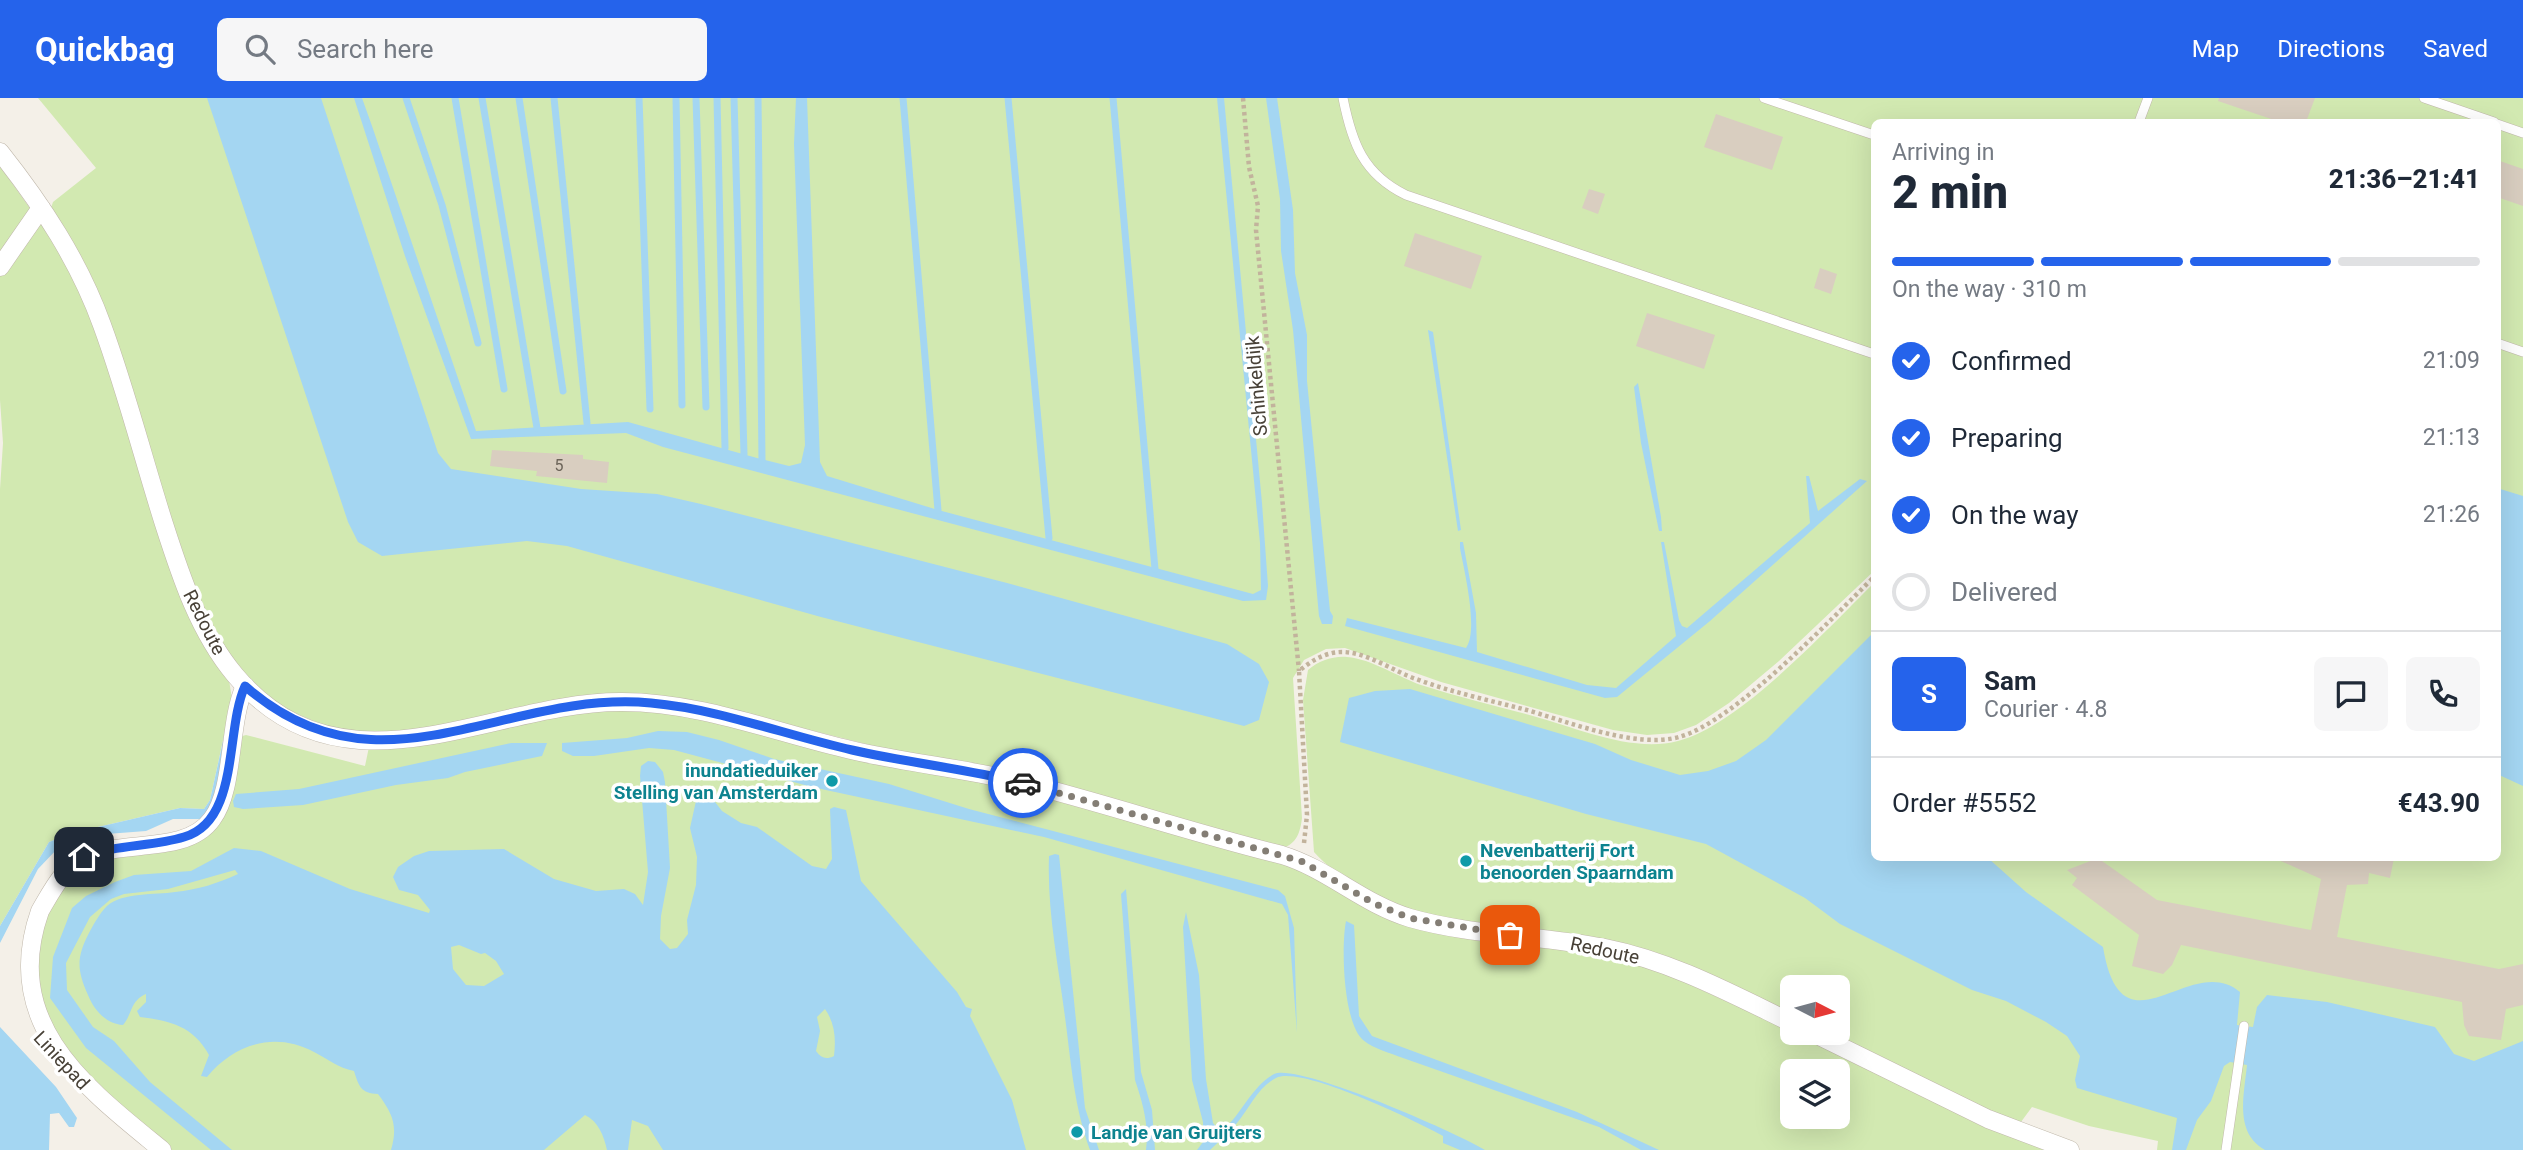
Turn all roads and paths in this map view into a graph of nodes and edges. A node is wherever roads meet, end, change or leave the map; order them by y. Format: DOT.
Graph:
graph roads {
  1 [pos="1243,98"];
  2 [pos="1343,98"];
  3 [pos="1764,98"];
  4 [pos="2148,98"];
  5 [pos="2424,98"];
  6 [pos="2141,119"];
  7 [pos="2484,119"];
  8 [pos="2501,125"];
  9 [pos="2523,133"];
  10 [pos="1871,134"];
  11 [pos="0,152"];
  12 [pos="41,208"];
  13 [pos="0,267"];
  14 [pos="2501,344"];
  15 [pos="2523,352"];
  16 [pos="1871,353"];
  17 [pos="1871,580"];
  18 [pos="1299,671"];
  19 [pos="245,686"];
  20 [pos="1301,861"];
  21 [pos="1780,1017"];
  22 [pos="2244,1026"];
  23 [pos="1837,1045"];
  24 [pos="162,1150"];
  25 [pos="2070,1150"];
  26 [pos="2226,1150"];
  1 -- 18 [label="path, Schinkeldijk"];
  2 -- 16 [label="lane"];
  3 -- 10 [label="lane"];
  4 -- 6 [label="lane"];
  5 -- 7 [label="lane"];
  8 -- 9 [label="lane"];
  11 -- 12 [label="street, Redoute"];
  12 -- 13 [label="street"];
  12 -- 19 [label="street, Redoute"];
  14 -- 15 [label="lane"];
  17 -- 18 [label="path"];
  18 -- 20 [label="path, Schinkeldijk"];
  19 -- 20 [label="street, Redoute"];
  19 -- 24 [label="street, Liniepad"];
  20 -- 21 [label="street, Redoute"];
  22 -- 26 [label="lane"];
  23 -- 25 [label="street"];
}
